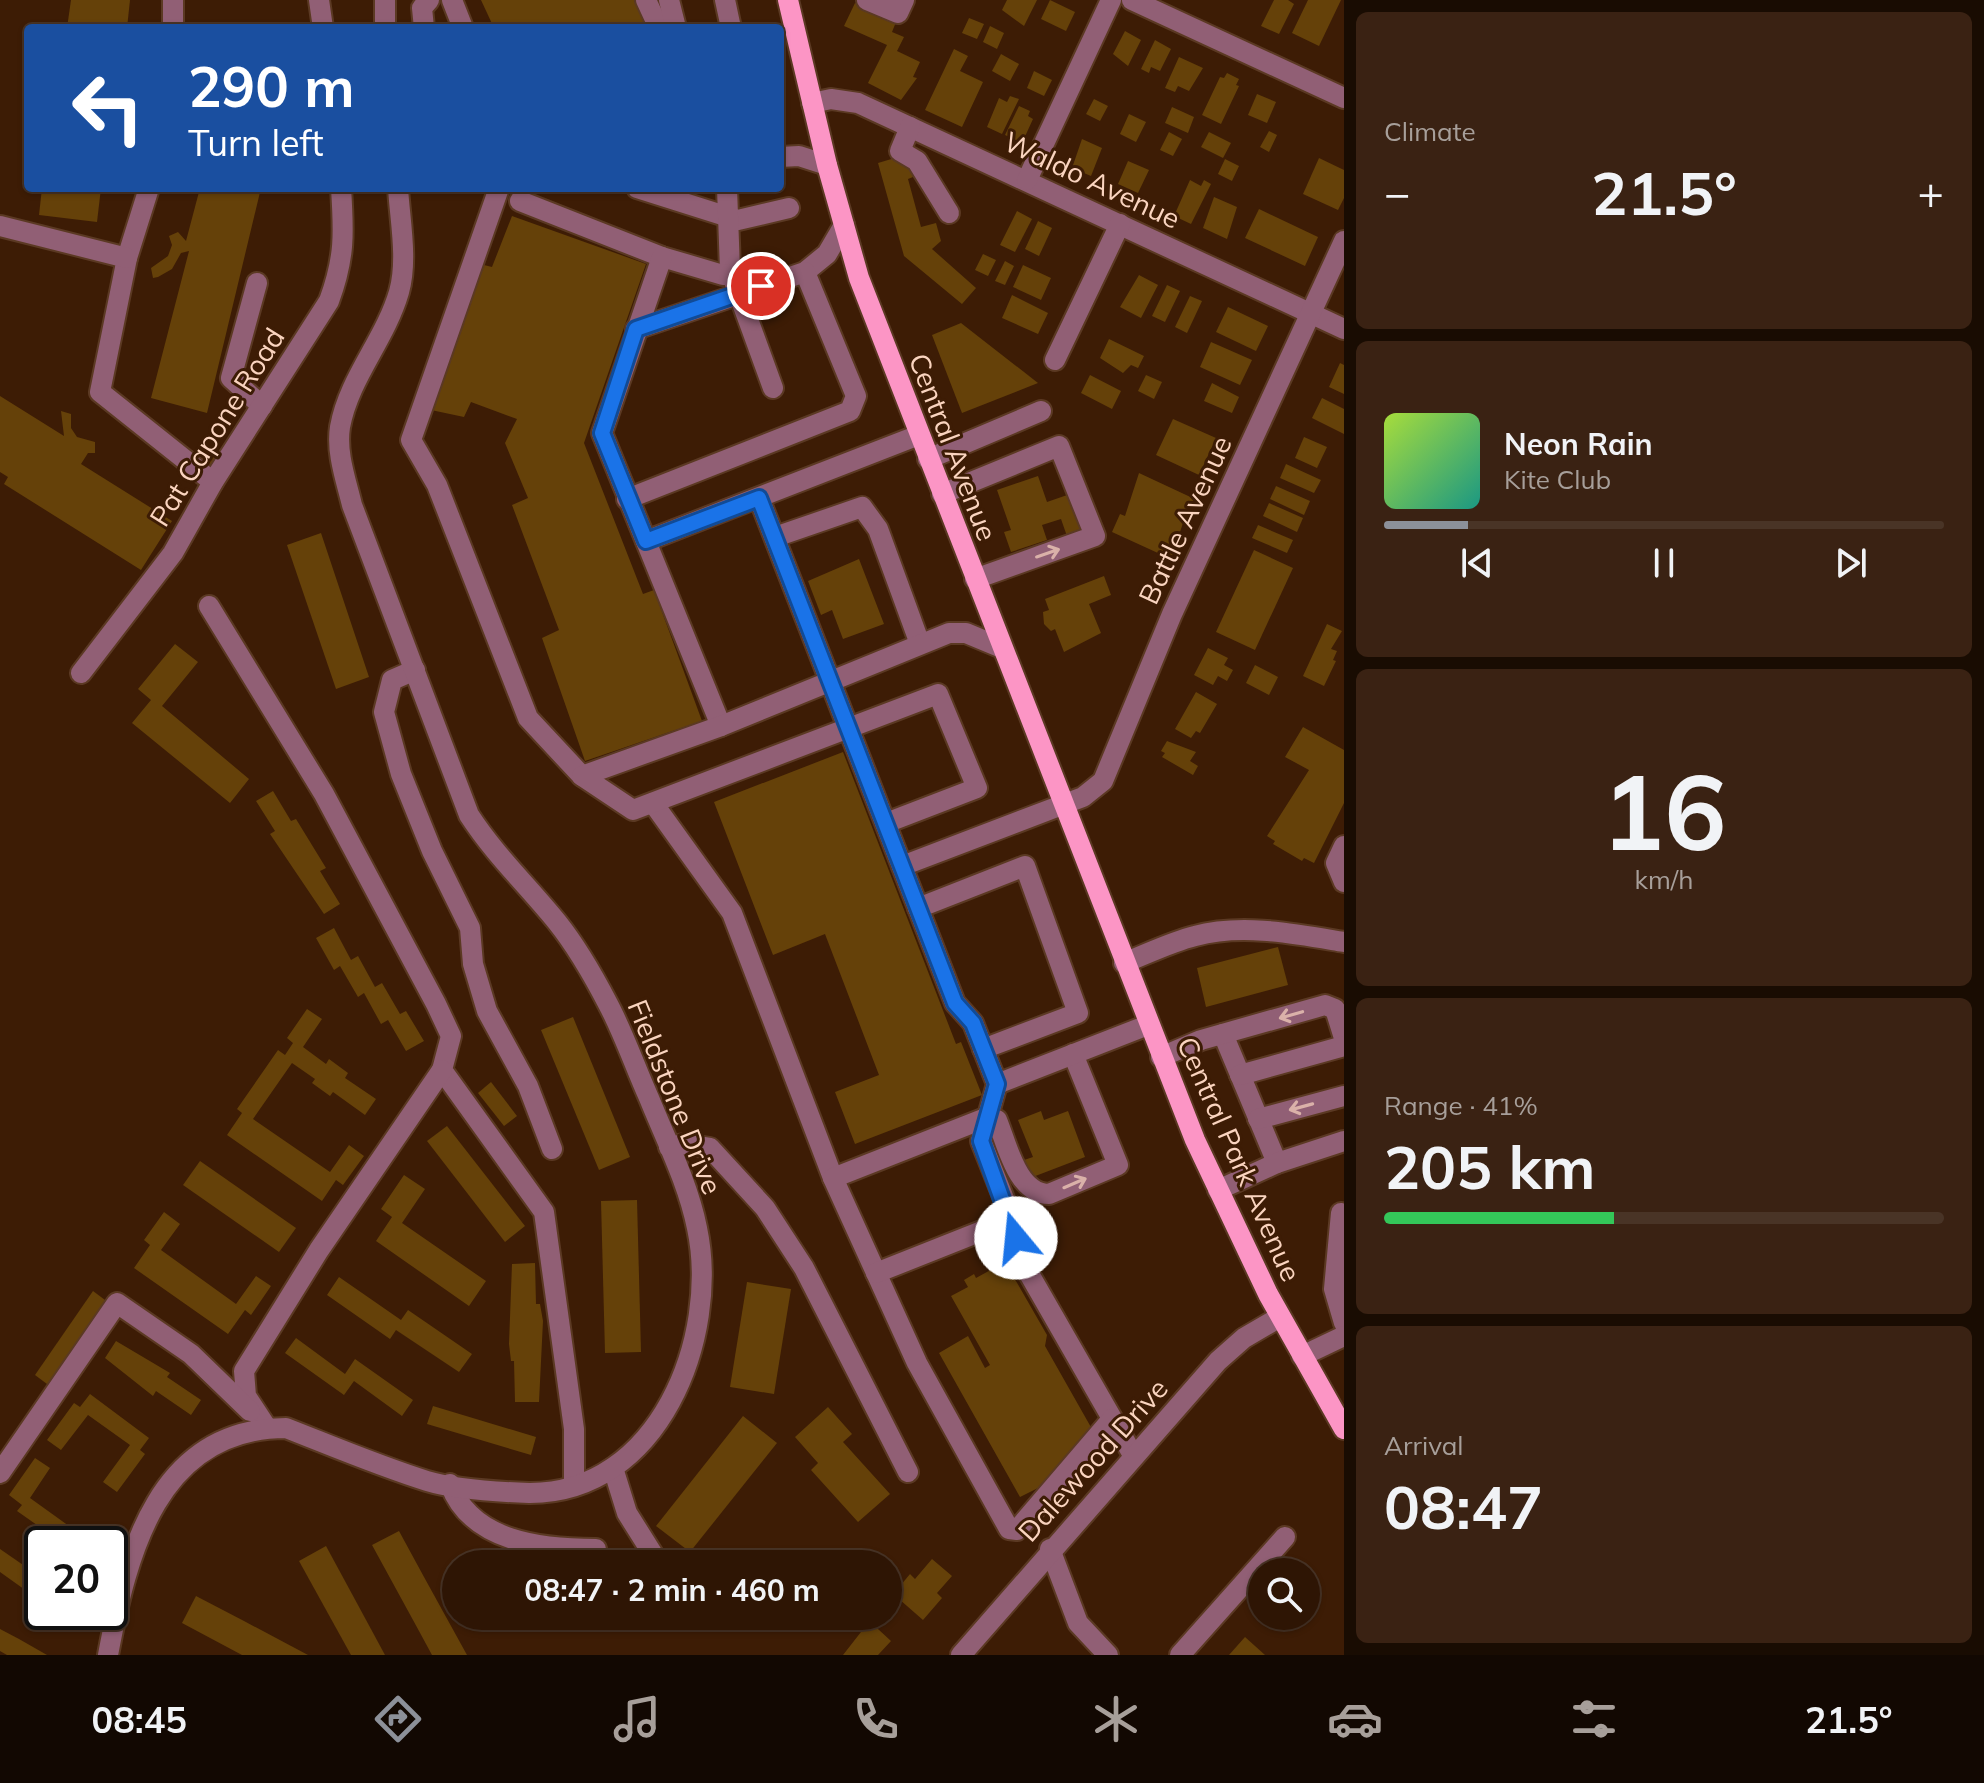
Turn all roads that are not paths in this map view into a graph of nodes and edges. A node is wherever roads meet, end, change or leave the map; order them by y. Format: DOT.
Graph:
graph roads {
  1 [pos="173,0"];
  2 [pos="319,0"];
  3 [pos="385,0"];
  4 [pos="429,0"];
  5 [pos="452,0"];
  6 [pos="646,0"];
  7 [pos="669,0"];
  8 [pos="725,0"];
  9 [pos="788,0"];
  10 [pos="867,0"];
  11 [pos="904,0"];
  12 [pos="1111,0"];
  13 [pos="1132,0"];
  14 [pos="173,24"];
  15 [pos="322,24"];
  16 [pos="385,24"];
  17 [pos="424,24"];
  18 [pos="461,24"];
  19 [pos="657,24"];
  20 [pos="675,24"];
  21 [pos="730,24"];
  22 [pos="1344,98"];
  23 [pos="812,103"];
  24 [pos="910,127"];
  25 [pos="784,157"];
  26 [pos="827,165"];
  27 [pos="1027,180"];
  28 [pos="148,192"];
  29 [pos="341,192"];
  30 [pos="398,192"];
  31 [pos="498,192"];
  32 [pos="649,192"];
  33 [pos="727,192"];
  34 [pos="520,201"];
  35 [pos="789,208"];
  36 [pos="949,213"];
  37 [pos="729,218"];
  38 [pos="1120,224"];
  39 [pos="844,225"];
  40 [pos="0,226"];
  41 [pos="1344,241"];
  42 [pos="662,257"];
  43 [pos="127,258"];
  44 [pos="805,272"];
  45 [pos="257,283"];
  46 [pos="736,284"];
  47 [pos="1311,313"];
  48 [pos="636,329"];
  49 [pos="1344,329"];
  50 [pos="1055,360"];
  51 [pos="773,388"];
  52 [pos="262,406"];
  53 [pos="1041,411"];
  54 [pos="919,435"];
  55 [pos="928,459"];
  56 [pos="213,482"];
  57 [pos="942,494"];
  58 [pos="759,498"];
  59 [pos="627,499"];
  60 [pos="775,537"];
  61 [pos="646,541"];
  62 [pos="975,579"];
  63 [pos="209,606"];
  64 [pos="920,644"];
  65 [pos="1002,648"];
  66 [pos="415,670"];
  67 [pos="81,673"];
  68 [pos="829,678"];
  69 [pos="721,726"];
  70 [pos="849,729"];
  71 [pos="582,776"];
  72 [pos="653,803"];
  73 [pos="1063,805"];
  74 [pos="886,823"];
  75 [pos="1344,846"];
  76 [pos="902,866"];
  77 [pos="1344,882"];
  78 [pos="1101,903"];
  79 [pos="918,908"];
  80 [pos="1344,942"];
  81 [pos="1124,963"];
  82 [pos="1148,1025"];
  83 [pos="1223,1034"];
  84 [pos="1344,1038"];
  85 [pos="1344,1046"];
  86 [pos="983,1049"];
  87 [pos="1073,1054"];
  88 [pos="1161,1057"];
  89 [pos="442,1070"];
  90 [pos="1240,1075"];
  91 [pos="997,1084"];
  92 [pos="1344,1096"];
  93 [pos="988,1117"];
  94 [pos="1258,1119"];
  95 [pos="1344,1141"];
  96 [pos="669,1147"];
  97 [pos="552,1149"];
  98 [pos="1277,1163"];
  99 [pos="833,1178"];
  100 [pos="1218,1190"];
  101 [pos="1341,1213"];
  102 [pos="1012,1219"];
  103 [pos="876,1273"];
  104 [pos="1280,1317"];
  105 [pos="1344,1323"];
  106 [pos="1344,1336"];
  107 [pos="1302,1356"];
  108 [pos="1112,1419"];
  109 [pos="267,1428"];
  110 [pos="1344,1429"];
  111 [pos="1133,1455"];
  112 [pos="613,1468"];
  113 [pos="908,1472"];
  114 [pos="0,1473"];
  115 [pos="450,1484"];
  116 [pos="574,1484"];
  117 [pos="1285,1537"];
  118 [pos="596,1549"];
  119 [pos="1050,1549"];
  120 [pos="650,1550"];
  121 [pos="108,1655"];
  122 [pos="961,1655"];
  123 [pos="1108,1655"];
  124 [pos="1180,1655"];
  1 -- 14 [label="street"];
  2 -- 15 [label="street"];
  3 -- 16 [label="street"];
  4 -- 17 [label="street"];
  5 -- 18 [label="street"];
  6 -- 19 [label="street"];
  7 -- 20 [label="street"];
  8 -- 21 [label="street"];
  9 -- 23 [label="main road, Central Avenue"];
  10 -- 11 [label="street"];
  12 -- 27 [label="street"];
  13 -- 22 [label="street"];
  23 -- 24 [label="street, Waldo Avenue"];
  23 -- 26 [label="main road, Central Avenue"];
  24 -- 27 [label="street, Waldo Avenue"];
  24 -- 36 [label="street"];
  25 -- 26 [label="street"];
  26 -- 39 [label="main road, Central Avenue"];
  27 -- 38 [label="street, Waldo Avenue"];
  28 -- 43 [label="street"];
  29 -- 52 [label="street, Pat Capone Road"];
  30 -- 66 [label="street, Fieldstone Drive"];
  31 -- 71 [label="street"];
  32 -- 37 [label="street"];
  33 -- 37 [label="street"];
  34 -- 42 [label="street"];
  35 -- 37 [label="street"];
  37 -- 46 [label="street"];
  38 -- 47 [label="street, Waldo Avenue"];
  38 -- 50 [label="street"];
  39 -- 44 [label="street"];
  39 -- 54 [label="main road, Central Avenue"];
  40 -- 43 [label="street"];
  41 -- 47 [label="street, Battle Avenue"];
  42 -- 46 [label="street"];
  42 -- 48 [label="street"];
  43 -- 56 [label="street"];
  44 -- 46 [label="street"];
  44 -- 59 [label="street"];
  45 -- 52 [label="street"];
  46 -- 48 [label="street"];
  46 -- 51 [label="street"];
  47 -- 49 [label="street, Waldo Avenue"];
  47 -- 73 [label="street, Battle Avenue"];
  48 -- 59 [label="street"];
  52 -- 56 [label="street, Pat Capone Road"];
  53 -- 55 [label="street"];
  54 -- 55 [label="main road, Central Avenue"];
  54 -- 58 [label="street"];
  55 -- 57 [label="main road, Central Avenue"];
  56 -- 67 [label="street, Pat Capone Road"];
  57 -- 62 [label="main road, Central Avenue"];
  62 -- 57 [label="street, one-way"];
  58 -- 60 [label="street"];
  58 -- 61 [label="street"];
  59 -- 61 [label="street"];
  60 -- 64 [label="street"];
  60 -- 68 [label="street"];
  61 -- 69 [label="street"];
  62 -- 65 [label="main road, Central Avenue"];
  63 -- 89 [label="street"];
  64 -- 65 [label="street"];
  64 -- 68 [label="street"];
  65 -- 73 [label="main road, Central Avenue"];
  66 -- 96 [label="street, Fieldstone Drive"];
  66 -- 97 [label="street"];
  68 -- 69 [label="street"];
  68 -- 70 [label="street"];
  69 -- 71 [label="street"];
  70 -- 72 [label="street"];
  70 -- 74 [label="street"];
  70 -- 74 [label="street"];
  71 -- 72 [label="street"];
  72 -- 99 [label="street"];
  73 -- 76 [label="street, Battle Avenue"];
  73 -- 78 [label="main road, Central Avenue"];
  74 -- 76 [label="street"];
  75 -- 77 [label="street"];
  76 -- 79 [label="street"];
  78 -- 81 [label="main road, Central Park Avenue"];
  79 -- 86 [label="street"];
  79 -- 86 [label="street"];
  80 -- 81 [label="street"];
  81 -- 82 [label="main road, Central Park Avenue"];
  82 -- 87 [label="street"];
  82 -- 88 [label="main road, Central Park Avenue"];
  84 -- 83 [label="street, one-way"];
  83 -- 88 [label="street"];
  83 -- 90 [label="street"];
  85 -- 90 [label="street"];
  86 -- 91 [label="street"];
  87 -- 91 [label="street"];
  93 -- 87 [label="street, one-way"];
  88 -- 100 [label="main road, Central Park Avenue"];
  89 -- 109 [label="street"];
  89 -- 116 [label="street"];
  90 -- 94 [label="street"];
  91 -- 93 [label="street"];
  92 -- 94 [label="street, one-way"];
  93 -- 99 [label="street"];
  93 -- 102 [label="street"];
  94 -- 98 [label="street"];
  95 -- 98 [label="street"];
  96 -- 112 [label="street, Fieldstone Drive"];
  96 -- 113 [label="street"];
  98 -- 100 [label="street"];
  99 -- 103 [label="street"];
  100 -- 104 [label="main road, Central Park Avenue"];
  101 -- 105 [label="street"];
  102 -- 103 [label="street"];
  102 -- 108 [label="street"];
  103 -- 108 [label="street"];
  104 -- 107 [label="main road, Central Park Avenue"];
  104 -- 111 [label="street, Dalewood Drive"];
  106 -- 107 [label="street"];
  107 -- 110 [label="main road, Central Park Avenue"];
  108 -- 111 [label="street"];
  109 -- 114 [label="street"];
  109 -- 115 [label="street, Fieldstone Drive"];
  109 -- 121 [label="street, Fieldstone Drive"];
  111 -- 119 [label="street, Dalewood Drive"];
  112 -- 116 [label="street, Fieldstone Drive"];
  112 -- 120 [label="street"];
  115 -- 116 [label="street, Fieldstone Drive"];
  115 -- 118 [label="street"];
  117 -- 124 [label="street"];
  119 -- 122 [label="street, Dalewood Drive"];
  119 -- 123 [label="street"];
}
